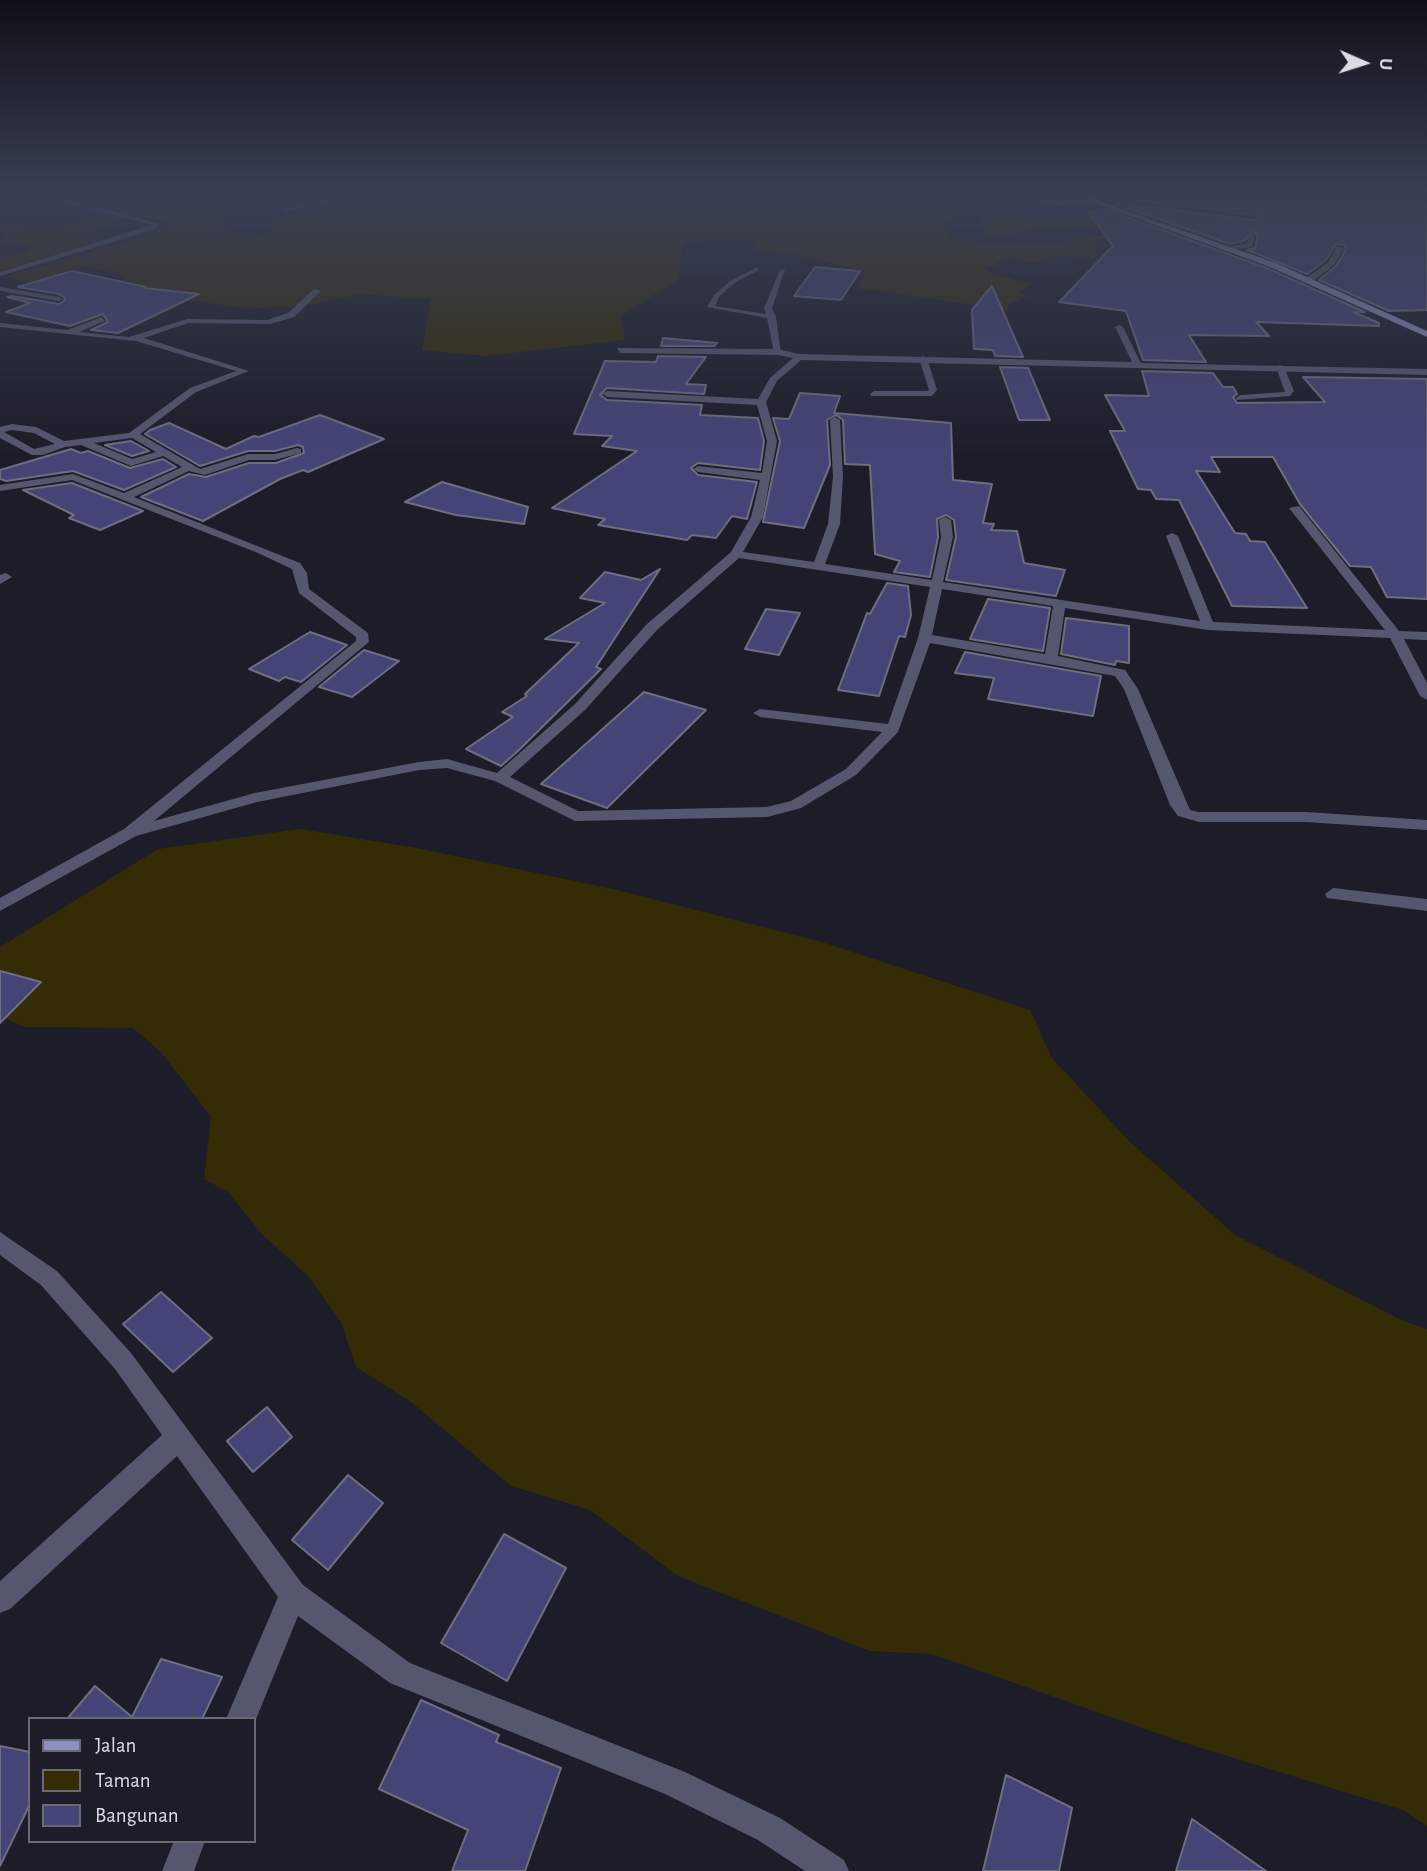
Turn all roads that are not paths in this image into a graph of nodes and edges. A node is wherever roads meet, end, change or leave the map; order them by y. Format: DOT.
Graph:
graph roads {
  1 [pos="732,282"];
  2 [pos="778,282"];
  3 [pos="1314,282"];
  4 [pos="0,289"];
  5 [pos="317,291"];
  6 [pos="59,299"];
  7 [pos="772,317"];
  8 [pos="102,319"];
  9 [pos="0,326"];
  10 [pos="1119,327"];
  11 [pos="68,333"];
  12 [pos="1427,334"];
  13 [pos="138,339"];
  14 [pos="620,350"];
  15 [pos="778,352"];
  16 [pos="799,357"];
  17 [pos="923,358"];
  18 [pos="1138,365"];
  19 [pos="1280,367"];
  20 [pos="1427,372"];
  21 [pos="607,394"];
  22 [pos="873,394"];
  23 [pos="1240,398"];
  24 [pos="761,402"];
  25 [pos="835,420"];
  26 [pos="0,432"];
  27 [pos="132,435"];
  28 [pos="83,442"];
  29 [pos="63,444"];
  30 [pos="297,451"];
  31 [pos="166,452"];
  32 [pos="190,467"];
  33 [pos="698,469"];
  34 [pos="766,477"];
  35 [pos="0,488"];
  36 [pos="123,498"];
  37 [pos="1295,508"];
  38 [pos="945,520"];
  39 [pos="1172,536"];
  40 [pos="736,554"];
  41 [pos="819,565"];
  42 [pos="938,587"];
  43 [pos="1059,606"];
  44 [pos="1208,626"];
  45 [pos="1394,634"];
  46 [pos="1427,636"];
  47 [pos="926,638"];
  48 [pos="1051,659"];
  49 [pos="1427,696"];
  50 [pos="760,713"];
  51 [pos="893,729"];
  52 [pos="500,778"];
  53 [pos="1427,825"];
  54 [pos="130,833"];
  55 [pos="1333,894"];
  56 [pos="0,905"];
  57 [pos="1427,905"];
  58 [pos="0,1242"];
  59 [pos="179,1437"];
  60 [pos="293,1595"];
  61 [pos="0,1599"];
  62 [pos="243,1717"];
  63 [pos="189,1843"];
  64 [pos="178,1871"];
  65 [pos="833,1871"];
  1 -- 7 [label="lane"];
  2 -- 7 [label="lane"];
  3 -- 12 [label="main road"];
  4 -- 6 [label="street"];
  5 -- 13 [label="street"];
  7 -- 15 [label="lane"];
  8 -- 11 [label="street"];
  9 -- 11 [label="street"];
  10 -- 18 [label="street"];
  11 -- 13 [label="street"];
  13 -- 27 [label="street"];
  14 -- 15 [label="street"];
  15 -- 16 [label="street"];
  16 -- 17 [label="street"];
  16 -- 24 [label="street"];
  17 -- 18 [label="street"];
  17 -- 22 [label="lane"];
  18 -- 19 [label="street"];
  19 -- 20 [label="street"];
  19 -- 23 [label="lane"];
  21 -- 24 [label="street"];
  24 -- 34 [label="street"];
  25 -- 41 [label="street"];
  26 -- 29 [label="street"];
  26 -- 29 [label="street"];
  27 -- 28 [label="street"];
  27 -- 31 [label="street"];
  28 -- 29 [label="street"];
  28 -- 31 [label="street"];
  30 -- 32 [label="street"];
  31 -- 32 [label="street"];
  32 -- 36 [label="street"];
  33 -- 34 [label="street"];
  34 -- 40 [label="street"];
  35 -- 36 [label="street"];
  36 -- 54 [label="street"];
  37 -- 45 [label="street"];
  38 -- 42 [label="street"];
  39 -- 44 [label="street"];
  40 -- 41 [label="street"];
  40 -- 52 [label="street"];
  41 -- 42 [label="street"];
  42 -- 43 [label="street"];
  42 -- 47 [label="street"];
  43 -- 44 [label="street"];
  43 -- 48 [label="street"];
  44 -- 45 [label="street"];
  45 -- 46 [label="street"];
  45 -- 49 [label="street"];
  47 -- 48 [label="street"];
  47 -- 51 [label="street"];
  48 -- 53 [label="street"];
  50 -- 51 [label="street"];
  51 -- 52 [label="street"];
  52 -- 54 [label="street"];
  54 -- 56 [label="street"];
  55 -- 57 [label="street"];
  58 -- 59 [label="street"];
  59 -- 60 [label="street"];
  59 -- 61 [label="street"];
  60 -- 62 [label="street"];
  60 -- 65 [label="street"];
  63 -- 64 [label="street"];
}
